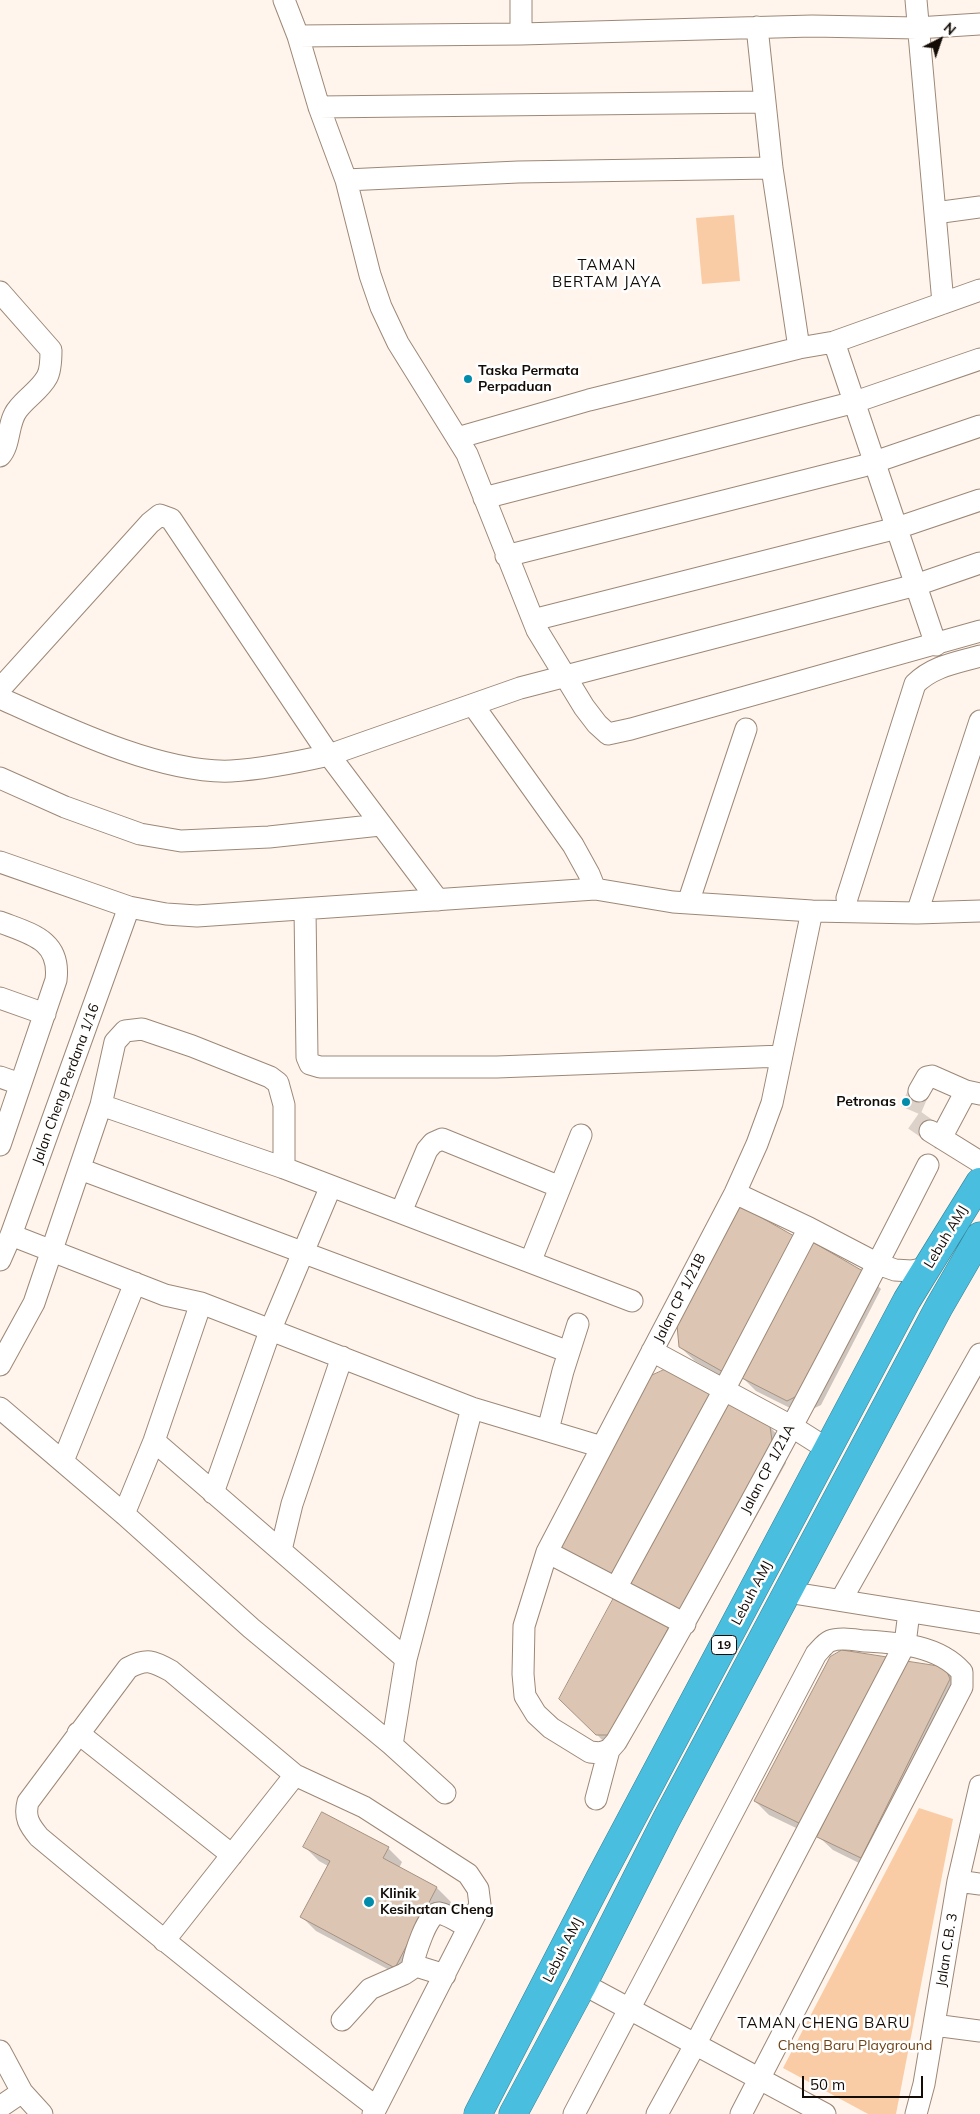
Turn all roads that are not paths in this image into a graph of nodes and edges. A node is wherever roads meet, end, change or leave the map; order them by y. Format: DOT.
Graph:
graph roads {
  1 [pos="284,0"];
  2 [pos="521,0"];
  3 [pos="916,0"];
  4 [pos="757,27"];
  5 [pos="980,27"];
  6 [pos="918,28"];
  7 [pos="521,34"];
  8 [pos="298,36"];
  9 [pos="765,102"];
  10 [pos="319,107"];
  11 [pos="772,168"];
  12 [pos="346,180"];
  13 [pos="980,208"];
  14 [pos="935,214"];
  15 [pos="980,290"];
  16 [pos="0,292"];
  17 [pos="943,302"];
  18 [pos="834,342"];
  19 [pos="798,348"];
  20 [pos="980,359"];
  21 [pos="854,402"];
  22 [pos="980,426"];
  23 [pos="457,438"];
  24 [pos="0,456"];
  25 [pos="875,462"];
  26 [pos="484,498"];
  27 [pos="980,500"];
  28 [pos="896,528"];
  29 [pos="506,556"];
  30 [pos="980,563"];
  31 [pos="916,585"];
  32 [pos="533,620"];
  33 [pos="980,631"];
  34 [pos="936,645"];
  35 [pos="980,656"];
  36 [pos="563,676"];
  37 [pos="0,689"];
  38 [pos="0,698"];
  39 [pos="473,705"];
  40 [pos="980,721"];
  41 [pos="746,729"];
  42 [pos="329,755"];
  43 [pos="0,778"];
  44 [pos="380,825"];
  45 [pos="0,862"];
  46 [pos="596,889"];
  47 [pos="847,898"];
  48 [pos="438,900"];
  49 [pos="688,903"];
  50 [pos="129,907"];
  51 [pos="305,908"];
  52 [pos="812,911"];
  53 [pos="980,911"];
  54 [pos="917,913"];
  55 [pos="0,922"];
  56 [pos="0,998"];
  57 [pos="45,1014"];
  58 [pos="782,1056"];
  59 [pos="10,1081"];
  60 [pos="919,1091"];
  61 [pos="973,1092"];
  62 [pos="101,1105"];
  63 [pos="581,1135"];
  64 [pos="0,1145"];
  65 [pos="980,1162"];
  66 [pos="928,1165"];
  67 [pos="284,1168"];
  68 [pos="80,1169"];
  69 [pos="980,1182"];
  70 [pos="331,1186"];
  71 [pos="560,1187"];
  72 [pos="735,1193"];
  73 [pos="401,1212"];
  74 [pos="809,1228"];
  75 [pos="11,1235"];
  76 [pos="980,1236"];
  77 [pos="52,1251"];
  78 [pos="304,1253"];
  79 [pos="0,1260"];
  80 [pos="531,1260"];
  81 [pos="878,1264"];
  82 [pos="927,1268"];
  83 [pos="135,1284"];
  84 [pos="632,1301"];
  85 [pos="201,1303"];
  86 [pos="578,1324"];
  87 [pos="270,1331"];
  88 [pos="652,1351"];
  89 [pos="569,1352"];
  90 [pos="980,1354"];
  91 [pos="342,1357"];
  92 [pos="0,1365"];
  93 [pos="724,1390"];
  94 [pos="0,1408"];
  95 [pos="472,1408"];
  96 [pos="791,1426"];
  97 [pos="548,1430"];
  98 [pos="154,1440"];
  99 [pos="602,1447"];
  100 [pos="828,1450"];
  101 [pos="63,1461"];
  102 [pos="214,1492"];
  103 [pos="124,1514"];
  104 [pos="282,1550"];
  105 [pos="547,1552"];
  106 [pos="616,1588"];
  107 [pos="787,1592"];
  108 [pos="841,1600"];
  109 [pos="909,1612"];
  110 [pos="980,1623"];
  111 [pos="685,1624"];
  112 [pos="905,1644"];
  113 [pos="406,1659"];
  114 [pos="78,1733"];
  115 [pos="392,1745"];
  116 [pos="599,1751"];
  117 [pos="295,1775"];
  118 [pos="980,1786"];
  119 [pos="445,1793"];
  120 [pos="596,1799"];
  121 [pos="232,1856"];
  122 [pos="958,1882"];
  123 [pos="980,1884"];
  124 [pos="468,1927"];
  125 [pos="164,1941"];
  126 [pos="412,1968"];
  127 [pos="445,1975"];
  128 [pos="583,1984"];
  129 [pos="629,2008"];
  130 [pos="342,2020"];
  131 [pos="934,2025"];
  132 [pos="980,2031"];
  133 [pos="696,2045"];
  134 [pos="0,2051"];
  135 [pos="759,2079"];
  136 [pos="22,2092"];
  137 [pos="0,2107"];
  138 [pos="375,2110"];
  139 [pos="42,2114"];
  140 [pos="478,2114"];
  141 [pos="513,2114"];
  142 [pos="574,2114"];
  143 [pos="657,2114"];
  144 [pos="741,2114"];
  145 [pos="825,2114"];
  146 [pos="916,2114"];
  1 -- 8 [label="street"];
  2 -- 7 [label="street"];
  3 -- 6 [label="street"];
  4 -- 6 [label="street"];
  4 -- 7 [label="street"];
  4 -- 9 [label="street"];
  5 -- 6 [label="street"];
  6 -- 14 [label="street"];
  7 -- 8 [label="street"];
  8 -- 10 [label="street"];
  9 -- 10 [label="street"];
  9 -- 11 [label="street"];
  10 -- 12 [label="street"];
  11 -- 12 [label="street"];
  11 -- 19 [label="street"];
  12 -- 23 [label="street"];
  13 -- 14 [label="street"];
  14 -- 17 [label="street"];
  15 -- 17 [label="street"];
  16 -- 24 [label="street"];
  17 -- 18 [label="street"];
  18 -- 19 [label="street"];
  18 -- 21 [label="street"];
  19 -- 23 [label="street"];
  20 -- 21 [label="street"];
  21 -- 25 [label="street"];
  21 -- 26 [label="street"];
  22 -- 25 [label="street"];
  23 -- 26 [label="street"];
  25 -- 28 [label="street"];
  25 -- 29 [label="street"];
  26 -- 29 [label="street"];
  27 -- 28 [label="street"];
  28 -- 31 [label="street"];
  28 -- 32 [label="street"];
  29 -- 32 [label="street"];
  30 -- 31 [label="street"];
  31 -- 34 [label="street"];
  31 -- 36 [label="street"];
  32 -- 36 [label="street"];
  33 -- 34 [label="street"];
  34 -- 36 [label="street"];
  35 -- 47 [label="street"];
  36 -- 39 [label="street"];
  37 -- 42 [label="street"];
  38 -- 42 [label="street"];
  39 -- 42 [label="street"];
  39 -- 46 [label="street"];
  40 -- 54 [label="street"];
  41 -- 49 [label="street"];
  42 -- 44 [label="street"];
  43 -- 44 [label="street"];
  44 -- 48 [label="street"];
  45 -- 50 [label="street"];
  46 -- 48 [label="street"];
  46 -- 49 [label="street"];
  48 -- 51 [label="street"];
  49 -- 52 [label="street"];
  50 -- 51 [label="street"];
  50 -- 75 [label="street, Jalan Cheng Perdana 1/16"];
  51 -- 58 [label="street"];
  52 -- 54 [label="street"];
  52 -- 58 [label="street, Jalan CP 1/21B"];
  53 -- 54 [label="street"];
  55 -- 57 [label="street"];
  56 -- 57 [label="street"];
  57 -- 59 [label="street"];
  58 -- 72 [label="street, Jalan CP 1/21B"];
  59 -- 64 [label="street"];
  60 -- 61 [label="street"];
  61 -- 65 [label="street"];
  62 -- 67 [label="street"];
  62 -- 67 [label="street"];
  62 -- 68 [label="street"];
  63 -- 71 [label="street"];
  66 -- 81 [label="street, Jalan CP 1/21A"];
  67 -- 70 [label="street"];
  68 -- 77 [label="street"];
  68 -- 78 [label="street"];
  69 -- 82 [label="highway, Lebuh AMJ / 19"];
  70 -- 73 [label="street"];
  70 -- 78 [label="street"];
  71 -- 73 [label="street"];
  71 -- 80 [label="street"];
  72 -- 74 [label="street"];
  72 -- 88 [label="street, Jalan CP 1/21B"];
  73 -- 80 [label="street"];
  74 -- 81 [label="street"];
  74 -- 93 [label="street"];
  75 -- 77 [label="street"];
  75 -- 79 [label="street, Jalan Cheng Perdana 1/16"];
  76 -- 107 [label="highway, Lebuh AMJ / 19"];
  77 -- 83 [label="street"];
  77 -- 92 [label="street"];
  78 -- 87 [label="street"];
  78 -- 89 [label="street"];
  80 -- 84 [label="street"];
  81 -- 82 [label="street"];
  81 -- 96 [label="street, Jalan CP 1/21A"];
  82 -- 100 [label="highway, Lebuh AMJ / 19"];
  83 -- 85 [label="street"];
  83 -- 101 [label="street"];
  85 -- 87 [label="street"];
  85 -- 98 [label="street"];
  86 -- 89 [label="street"];
  87 -- 91 [label="street"];
  87 -- 102 [label="street"];
  88 -- 93 [label="street"];
  88 -- 99 [label="street, Jalan CP 1/21B"];
  89 -- 97 [label="street"];
  90 -- 108 [label="street"];
  91 -- 95 [label="street"];
  91 -- 104 [label="street"];
  93 -- 96 [label="street"];
  93 -- 106 [label="street"];
  94 -- 101 [label="street"];
  95 -- 97 [label="street"];
  95 -- 113 [label="street"];
  96 -- 100 [label="street"];
  96 -- 111 [label="street, Jalan CP 1/21A"];
  97 -- 99 [label="street"];
  98 -- 102 [label="street"];
  98 -- 103 [label="street"];
  99 -- 105 [label="street, Jalan CP 1/21B"];
  100 -- 140 [label="highway, Lebuh AMJ / 19"];
  101 -- 103 [label="street"];
  102 -- 104 [label="street"];
  103 -- 115 [label="street"];
  104 -- 113 [label="street"];
  105 -- 106 [label="street"];
  105 -- 116 [label="street, Jalan CP 1/21B"];
  106 -- 111 [label="street"];
  107 -- 108 [label="street"];
  107 -- 128 [label="highway, Lebuh AMJ / 19"];
  108 -- 109 [label="street"];
  109 -- 110 [label="street"];
  109 -- 112 [label="street"];
  111 -- 116 [label="street, Jalan CP 1/21A"];
  112 -- 129 [label="street"];
  112 -- 133 [label="street"];
  112 -- 135 [label="street"];
  113 -- 115 [label="street"];
  114 -- 117 [label="street"];
  114 -- 121 [label="street"];
  114 -- 125 [label="street"];
  115 -- 119 [label="street"];
  116 -- 120 [label="street"];
  117 -- 121 [label="street"];
  117 -- 124 [label="street"];
  118 -- 122 [label="street, Jalan C.B. 3"];
  121 -- 125 [label="street"];
  122 -- 123 [label="street"];
  122 -- 131 [label="street, Jalan C.B. 3"];
  124 -- 126 [label="street"];
  124 -- 127 [label="street"];
  125 -- 138 [label="street"];
  126 -- 127 [label="street"];
  126 -- 130 [label="street"];
  127 -- 138 [label="street"];
  128 -- 129 [label="street"];
  128 -- 141 [label="highway, Lebuh AMJ / 19"];
  129 -- 133 [label="street"];
  129 -- 142 [label="street"];
  131 -- 132 [label="street"];
  131 -- 146 [label="street, Jalan C.B. 3"];
  133 -- 135 [label="street"];
  133 -- 143 [label="street"];
  134 -- 136 [label="street"];
  135 -- 144 [label="street"];
  135 -- 145 [label="street"];
  136 -- 137 [label="street"];
  136 -- 139 [label="street"];
}
